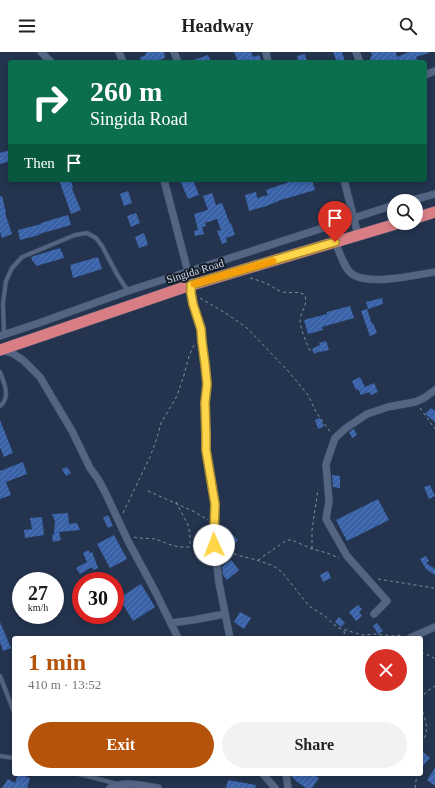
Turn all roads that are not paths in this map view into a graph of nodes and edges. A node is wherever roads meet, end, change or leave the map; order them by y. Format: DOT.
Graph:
graph roads {
  1 [pos="41,52"];
  2 [pos="50,60"];
  3 [pos="165,182"];
  4 [pos="345,182"];
  5 [pos="435,194"];
  6 [pos="423,197"];
  7 [pos="387,207"];
  8 [pos="435,212"];
  9 [pos="423,216"];
  10 [pos="354,219"];
  11 [pos="387,227"];
  12 [pos="358,235"];
  13 [pos="335,242"];
  14 [pos="188,272"];
  15 [pos="435,272"];
  16 [pos="191,289"];
  17 [pos="128,291"];
  18 [pos="2,336"];
  19 [pos="0,350"];
  20 [pos="0,372"];
  21 [pos="435,390"];
  22 [pos="0,406"];
  23 [pos="225,614"];
  24 [pos="374,614"];
  25 [pos="171,623"];
  26 [pos="435,626"];
  27 [pos="177,636"];
  28 [pos="230,636"];
  29 [pos="408,636"];
  30 [pos="0,676"];
  31 [pos="12,707"];
  32 [pos="0,756"];
  33 [pos="12,758"];
  34 [pos="87,776"];
  35 [pos="265,776"];
  36 [pos="286,776"];
  37 [pos="120,784"];
  38 [pos="110,788"];
  39 [pos="158,788"];
  40 [pos="275,788"];
  41 [pos="288,788"];
  1 -- 2 [label="street"];
  3 -- 14 [label="street"];
  4 -- 10 [label="street"];
  5 -- 6 [label="street"];
  7 -- 10 [label="street"];
  8 -- 9 [label="highway"];
  10 -- 12 [label="street"];
  10 -- 14 [label="street"];
  11 -- 12 [label="highway, Singida Road"];
  12 -- 13 [label="highway, Singida Road"];
  13 -- 15 [label="street"];
  13 -- 16 [label="highway, Singida Road"];
  14 -- 16 [label="street"];
  14 -- 17 [label="street"];
  16 -- 19 [label="highway, Singida Road"];
  16 -- 23 [label="street"];
  17 -- 18 [label="street"];
  17 -- 18 [label="lane"];
  19 -- 25 [label="street"];
  20 -- 22 [label="lane"];
  21 -- 24 [label="street"];
  23 -- 25 [label="street"];
  23 -- 28 [label="street"];
  25 -- 27 [label="street"];
  26 -- 29 [label="street"];
  30 -- 31 [label="lane"];
  32 -- 33 [label="lane"];
  34 -- 37 [label="lane"];
  35 -- 40 [label="street"];
  36 -- 41 [label="street"];
  37 -- 38 [label="street"];
  37 -- 39 [label="street"];
}
